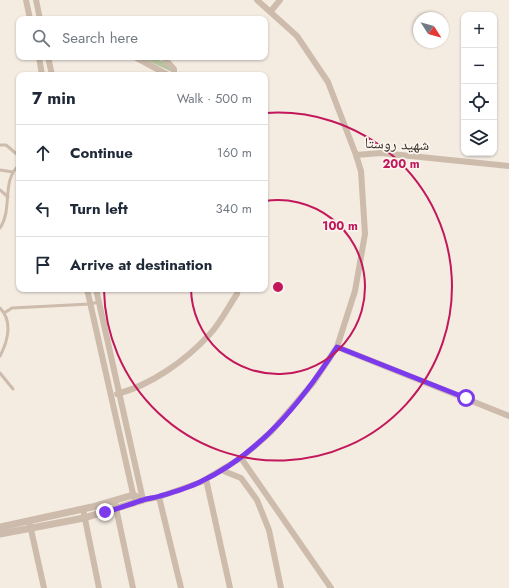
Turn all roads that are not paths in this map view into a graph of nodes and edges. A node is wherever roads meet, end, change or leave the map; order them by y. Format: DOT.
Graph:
graph roads {
  1 [pos="26,0"];
  2 [pos="36,0"];
  3 [pos="257,0"];
  4 [pos="280,0"];
  5 [pos="271,11"];
  6 [pos="29,16"];
  7 [pos="39,16"];
  8 [pos="39,60"];
  9 [pos="49,60"];
  10 [pos="140,60"];
  11 [pos="166,60"];
  12 [pos="41,72"];
  13 [pos="51,72"];
  14 [pos="162,72"];
  15 [pos="174,72"];
  16 [pos="0,144"];
  17 [pos="16,153"];
  18 [pos="356,155"];
  19 [pos="509,166"];
  20 [pos="16,168"];
  21 [pos="0,170"];
  22 [pos="13,172"];
  23 [pos="0,190"];
  24 [pos="8,197"];
  25 [pos="0,228"];
  26 [pos="88,292"];
  27 [pos="97,292"];
  28 [pos="237,292"];
  29 [pos="99,302"];
  30 [pos="90,304"];
  31 [pos="0,308"];
  32 [pos="4,312"];
  33 [pos="337,347"];
  34 [pos="0,356"];
  35 [pos="0,373"];
  36 [pos="13,389"];
  37 [pos="120,393"];
  38 [pos="112,395"];
  39 [pos="509,416"];
  40 [pos="241,458"];
  41 [pos="221,470"];
  42 [pos="206,479"];
  43 [pos="133,495"];
  44 [pos="159,497"];
  45 [pos="115,500"];
  46 [pos="143,500"];
  47 [pos="135,503"];
  48 [pos="82,509"];
  49 [pos="116,509"];
  50 [pos="84,518"];
  51 [pos="30,524"];
  52 [pos="0,527"];
  53 [pos="0,534"];
  54 [pos="44,588"];
  55 [pos="98,588"];
  56 [pos="133,588"];
  57 [pos="181,588"];
  58 [pos="230,588"];
  59 [pos="281,588"];
  60 [pos="331,588"];
  1 -- 6 [label="street"];
  2 -- 7 [label="street"];
  3 -- 5 [label="street"];
  4 -- 5 [label="street"];
  5 -- 18 [label="street"];
  8 -- 12 [label="street"];
  9 -- 13 [label="street"];
  10 -- 14 [label="street"];
  11 -- 15 [label="street"];
  16 -- 17 [label="lane"];
  18 -- 19 [label="street, شهید روستا"];
  18 -- 33 [label="street"];
  20 -- 22 [label="lane"];
  21 -- 22 [label="lane"];
  22 -- 24 [label="lane"];
  23 -- 24 [label="lane"];
  24 -- 25 [label="lane"];
  26 -- 30 [label="street"];
  27 -- 29 [label="street"];
  28 -- 37 [label="street"];
  29 -- 30 [label="lane"];
  29 -- 37 [label="street"];
  30 -- 32 [label="lane"];
  30 -- 38 [label="street"];
  31 -- 32 [label="lane"];
  32 -- 34 [label="lane"];
  33 -- 39 [label="street"];
  33 -- 40 [label="street"];
  35 -- 36 [label="lane"];
  37 -- 38 [label="street"];
  37 -- 46 [label="street"];
  38 -- 43 [label="street"];
  40 -- 41 [label="street"];
  40 -- 60 [label="street"];
  41 -- 42 [label="street"];
  41 -- 59 [label="street"];
  42 -- 44 [label="street"];
  42 -- 58 [label="street"];
  43 -- 45 [label="street"];
  43 -- 46 [label="street"];
  43 -- 47 [label="street"];
  44 -- 46 [label="street"];
  44 -- 57 [label="street"];
  45 -- 48 [label="street"];
  45 -- 49 [label="street"];
  46 -- 47 [label="street"];
  47 -- 49 [label="street"];
  48 -- 50 [label="street"];
  48 -- 51 [label="street"];
  49 -- 50 [label="street"];
  49 -- 56 [label="street"];
  50 -- 51 [label="street"];
  50 -- 55 [label="street"];
  51 -- 52 [label="street"];
  51 -- 53 [label="street"];
  51 -- 54 [label="street"];
}
